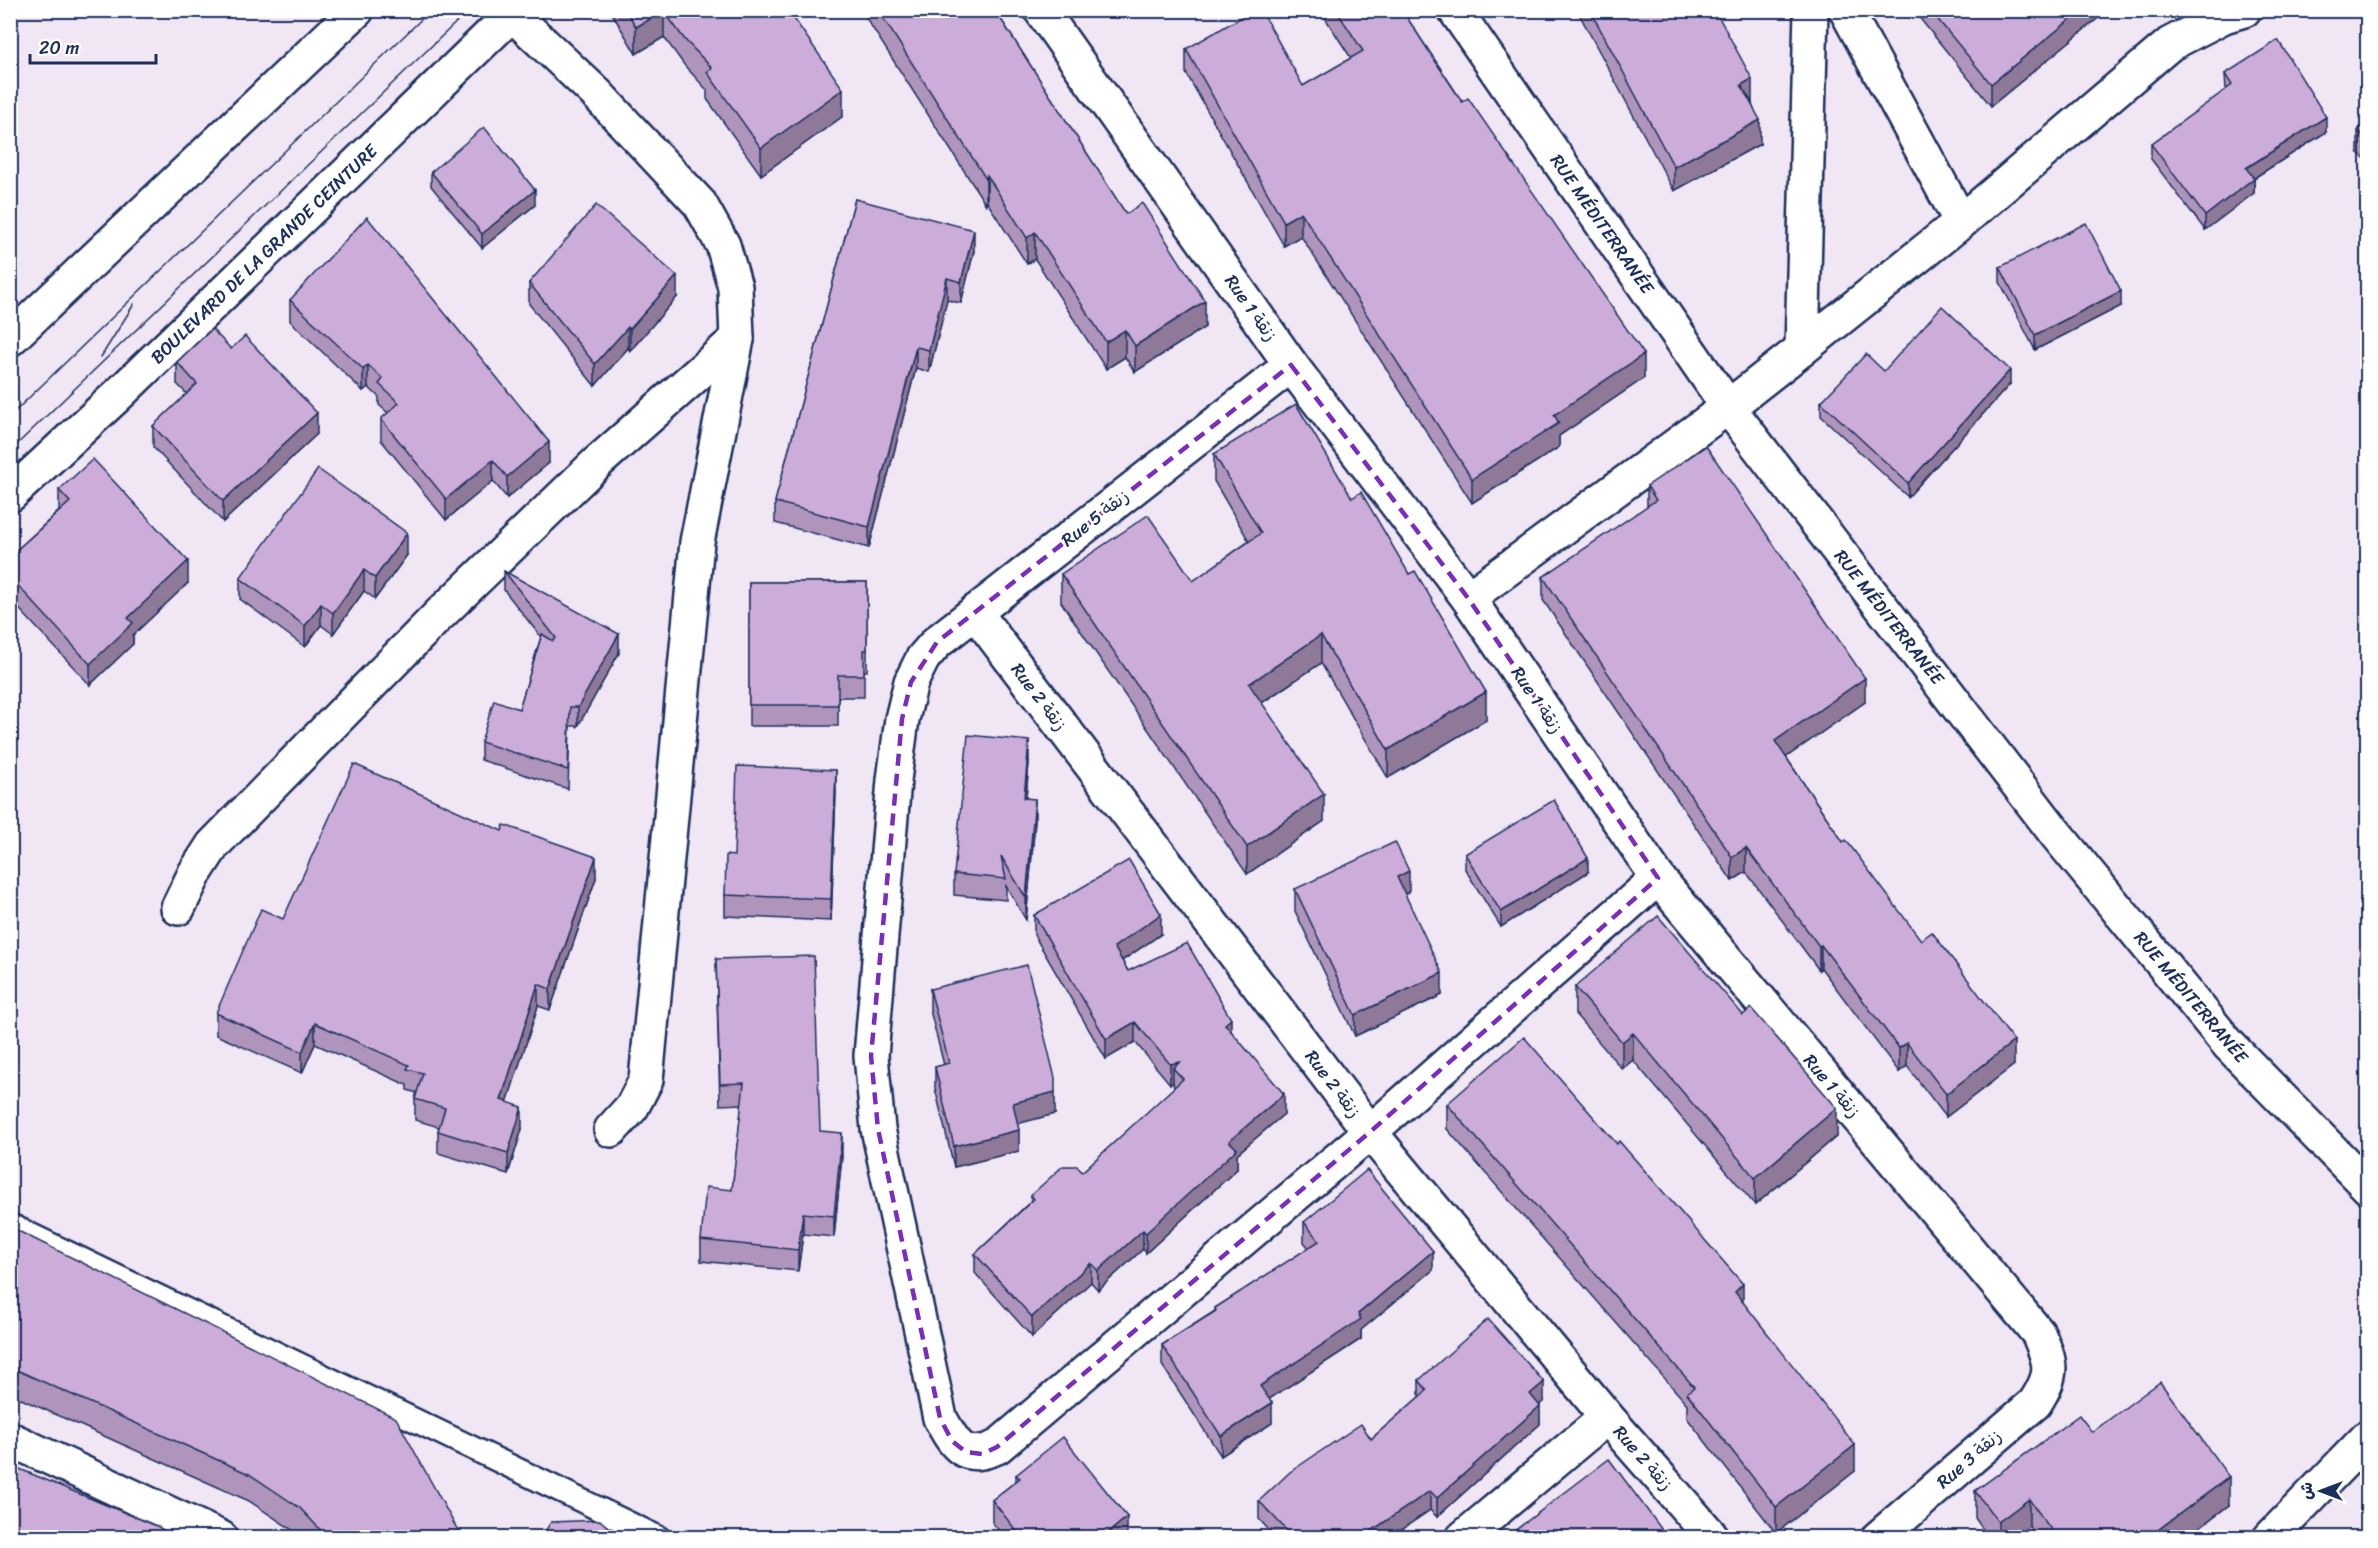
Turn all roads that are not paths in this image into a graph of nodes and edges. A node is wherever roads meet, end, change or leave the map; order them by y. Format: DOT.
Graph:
graph roads {
  1 [pos="357,10"];
  2 [pos="1041,10"];
  3 [pos="1455,10"];
  4 [pos="1811,10"];
  5 [pos="1846,10"];
  6 [pos="2244,10"];
  7 [pos="514,12"];
  8 [pos="1961,222"];
  9 [pos="10,339"];
  10 [pos="737,339"];
  11 [pos="1802,349"];
  12 [pos="1291,365"];
  13 [pos="1728,407"];
  14 [pos="10,495"];
  15 [pos="1467,598"];
  16 [pos="975,612"];
  17 [pos="1659,878"];
  18 [pos="178,908"];
  19 [pos="611,1130"];
  20 [pos="1370,1132"];
  21 [pos="2367,1187"];
  22 [pos="10,1225"];
  23 [pos="2050,1372"];
  24 [pos="1607,1417"];
  25 [pos="2367,1437"];
  26 [pos="10,1439"];
  27 [pos="221,1538"];
  28 [pos="659,1538"];
  29 [pos="1463,1538"];
  30 [pos="1713,1538"];
  31 [pos="1878,1538"];
  32 [pos="2270,1538"];
  1 -- 9 [label="street"];
  2 -- 12 [label="street, Rue 1 زنقة"];
  3 -- 13 [label="street, RUE MÉDITERRANÉE"];
  4 -- 11 [label="street"];
  5 -- 8 [label="street"];
  6 -- 8 [label="street"];
  7 -- 10 [label="street"];
  7 -- 14 [label="street, BOULEVARD DE LA GRANDE CEINTURE"];
  8 -- 11 [label="street"];
  10 -- 18 [label="street"];
  10 -- 19 [label="street"];
  11 -- 13 [label="street"];
  12 -- 15 [label="street, Rue 1 زنقة"];
  12 -- 16 [label="street, Rue 5 زنقة"];
  13 -- 15 [label="street"];
  13 -- 21 [label="street, RUE MÉDITERRANÉE"];
  15 -- 17 [label="street, Rue 1 زنقة"];
  16 -- 20 [label="street, Rue 2 زنقة"];
  16 -- 20 [label="street, Rue 5 زنقة"];
  17 -- 20 [label="street, Rue 5 زنقة"];
  17 -- 23 [label="street, Rue 1 زنقة"];
  20 -- 24 [label="street, Rue 2 زنقة"];
  22 -- 28 [label="lane"];
  23 -- 31 [label="street, Rue 3 زنقة"];
  24 -- 29 [label="street"];
  24 -- 30 [label="street, Rue 2 زنقة"];
  25 -- 32 [label="street"];
  26 -- 27 [label="street"];
}
